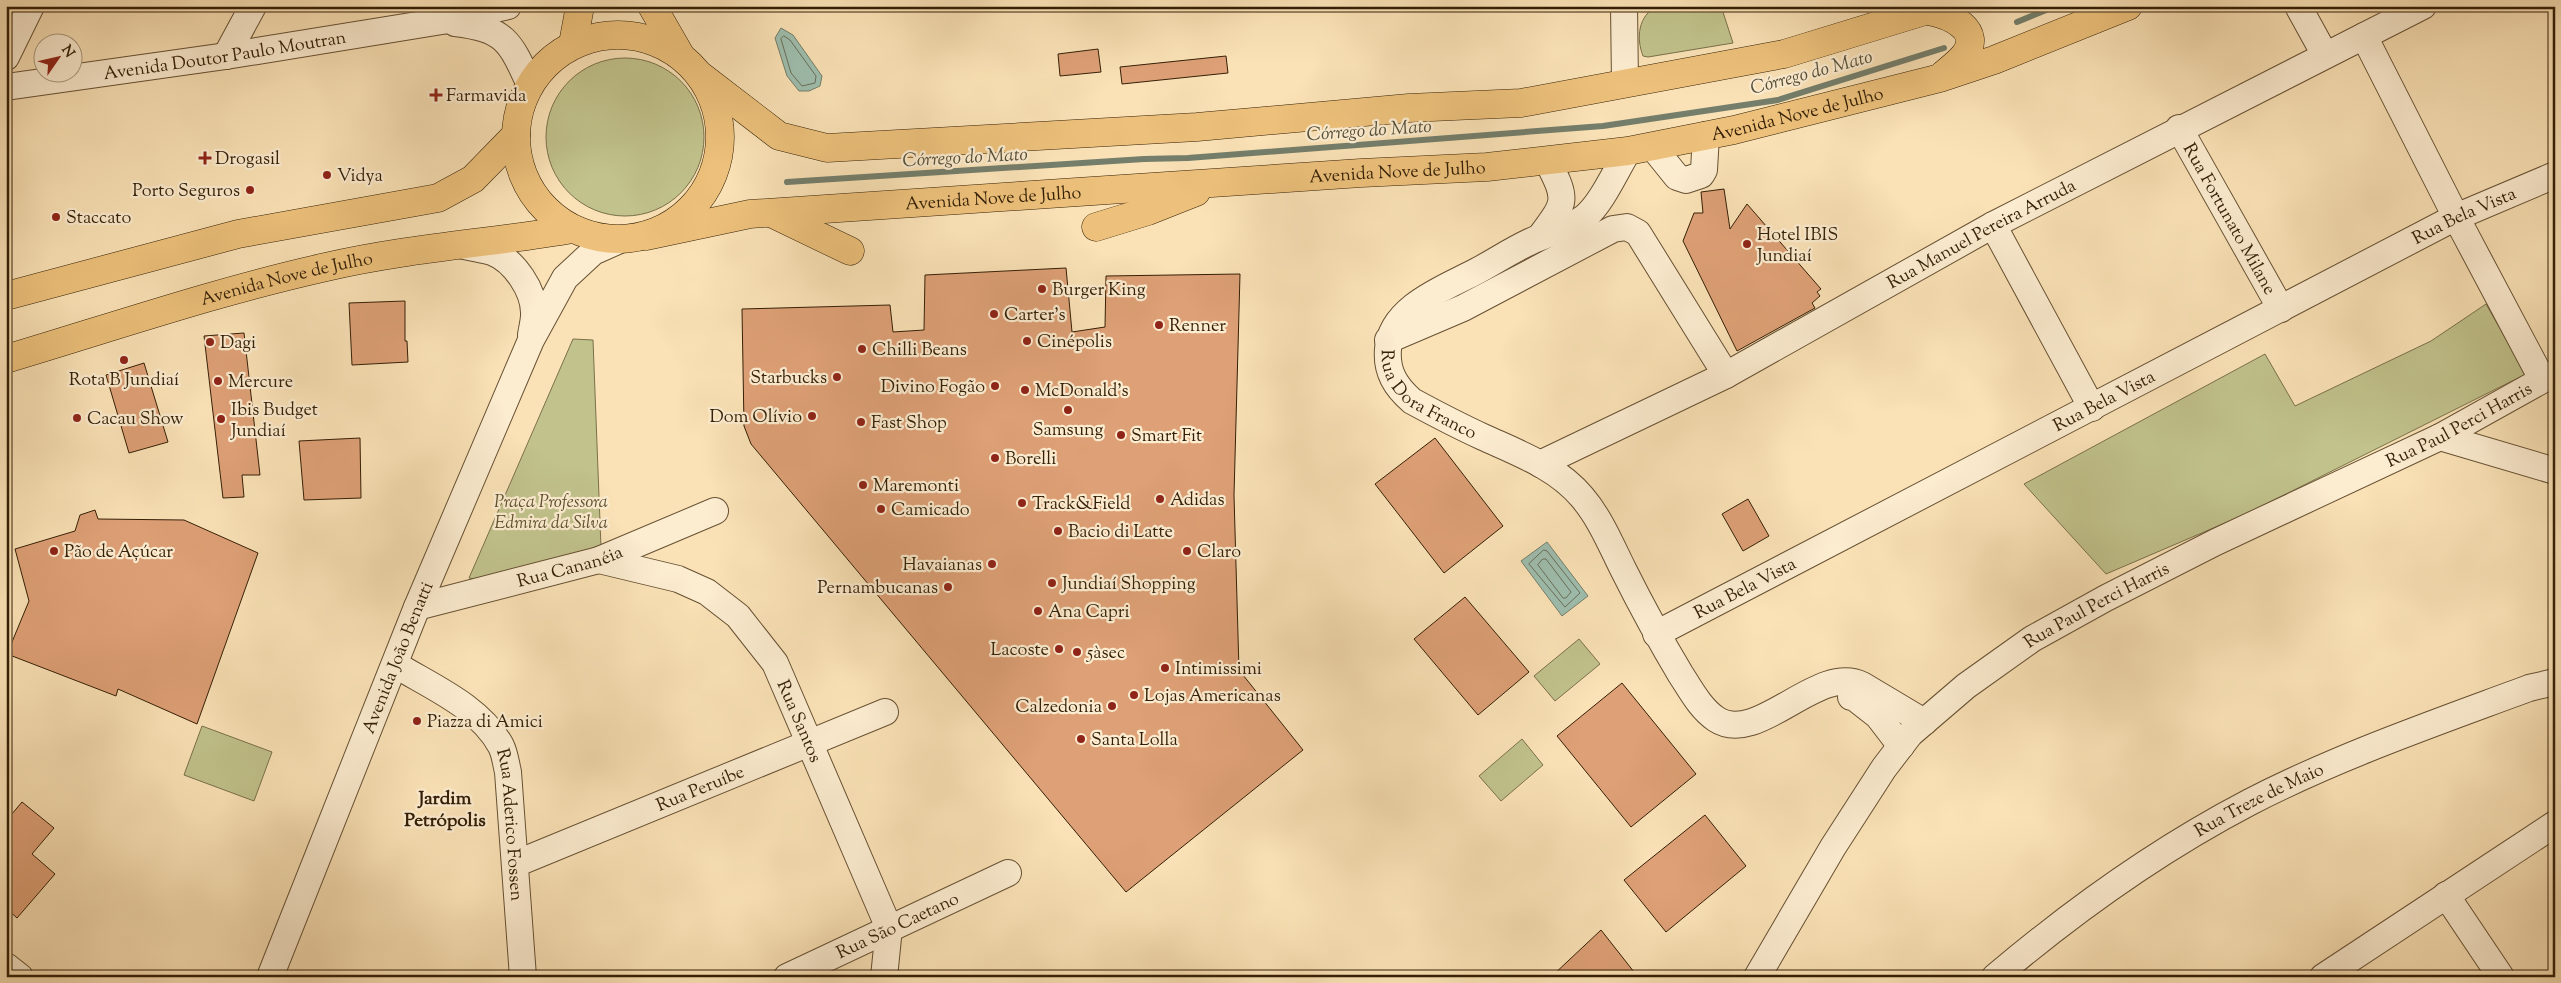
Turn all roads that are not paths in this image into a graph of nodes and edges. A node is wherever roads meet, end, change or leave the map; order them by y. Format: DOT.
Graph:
graph roads {
  1 [pos="32,6"];
  2 [pos="252,6"];
  3 [pos="508,6"];
  4 [pos="580,6"];
  5 [pos="652,6"];
  6 [pos="1624,6"];
  7 [pos="2128,6"];
  8 [pos="2298,6"];
  9 [pos="2423,6"];
  10 [pos="1935,9"];
  11 [pos="442,21"];
  12 [pos="2364,36"];
  13 [pos="572,44"];
  14 [pos="680,55"];
  15 [pos="2325,55"];
  16 [pos="6,56"];
  17 [pos="226,56"];
  18 [pos="701,76"];
  19 [pos="1940,78"];
  20 [pos="1625,83"];
  21 [pos="530,85"];
  22 [pos="6,88"];
  23 [pos="2180,128"];
  24 [pos="516,135"];
  25 [pos="1706,136"];
  26 [pos="1640,148"];
  27 [pos="1548,162"];
  28 [pos="2555,175"];
  29 [pos="1217,184"];
  30 [pos="770,213"];
  31 [pos="2456,217"];
  32 [pos="1993,225"];
  33 [pos="1096,227"];
  34 [pos="573,229"];
  35 [pos="1540,237"];
  36 [pos="634,238"];
  37 [pos="458,245"];
  38 [pos="850,251"];
  39 [pos="6,296"];
  40 [pos="2281,309"];
  41 [pos="531,340"];
  42 [pos="1388,340"];
  43 [pos="6,359"];
  44 [pos="1726,375"];
  45 [pos="2549,376"];
  46 [pos="2092,408"];
  47 [pos="2440,437"];
  48 [pos="1540,464"];
  49 [pos="2555,471"];
  50 [pos="715,511"];
  51 [pos="599,560"];
  52 [pos="417,607"];
  53 [pos="1656,634"];
  54 [pos="396,665"];
  55 [pos="2555,682"];
  56 [pos="885,712"];
  57 [pos="1924,722"];
  58 [pos="808,742"];
  59 [pos="1901,746"];
  60 [pos="2555,824"];
  61 [pos="516,864"];
  62 [pos="1008,873"];
  63 [pos="2446,895"];
  64 [pos="890,928"];
  65 [pos="6,966"];
  66 [pos="20,977"];
  67 [pos="270,977"];
  68 [pos="523,977"];
  69 [pos="787,977"];
  70 [pos="884,977"];
  71 [pos="1757,977"];
  72 [pos="1994,977"];
  73 [pos="2322,977"];
  74 [pos="2501,977"];
  1 -- 16 [label="street"];
  2 -- 17 [label="street"];
  3 -- 11 [label="street"];
  4 -- 13 [label="main road"];
  5 -- 14 [label="main road"];
  6 -- 20 [label="street"];
  7 -- 19 [label="main road, Avenida Nove de Julho"];
  8 -- 15 [label="street"];
  9 -- 12 [label="street, Rua Manuel Pereira Arruda"];
  10 -- 19 [label="main road"];
  10 -- 20 [label="main road"];
  11 -- 17 [label="street, Avenida Doutor Paulo Moutran"];
  11 -- 21 [label="street"];
  12 -- 15 [label="street, Rua Manuel Pereira Arruda"];
  12 -- 31 [label="street"];
  13 -- 14 [label="main road"];
  13 -- 21 [label="main road"];
  14 -- 18 [label="main road"];
  15 -- 23 [label="street, Rua Manuel Pereira Arruda"];
  17 -- 22 [label="street, Avenida Doutor Paulo Moutran"];
  18 -- 20 [label="main road"];
  18 -- 36 [label="main road"];
  19 -- 25 [label="main road, Avenida Nove de Julho"];
  21 -- 24 [label="main road"];
  23 -- 32 [label="street, Rua Manuel Pereira Arruda"];
  23 -- 40 [label="street, Rua Fortunato Milane"];
  24 -- 34 [label="main road"];
  24 -- 39 [label="main road"];
  25 -- 26 [label="main road, Avenida Nove de Julho"];
  25 -- 26 [label="street"];
  26 -- 27 [label="main road, Avenida Nove de Julho"];
  26 -- 35 [label="street"];
  27 -- 29 [label="main road, Avenida Nove de Julho"];
  27 -- 35 [label="street"];
  28 -- 31 [label="street, Rua Bela Vista"];
  29 -- 30 [label="main road, Avenida Nove de Julho"];
  29 -- 33 [label="main road"];
  30 -- 36 [label="main road, Avenida Nove de Julho"];
  30 -- 38 [label="main road"];
  31 -- 40 [label="street, Rua Bela Vista"];
  31 -- 45 [label="street"];
  32 -- 44 [label="street, Rua Manuel Pereira Arruda"];
  32 -- 46 [label="street"];
  34 -- 36 [label="main road"];
  34 -- 37 [label="main road, Avenida Nove de Julho"];
  35 -- 42 [label="street"];
  36 -- 41 [label="street, Avenida João Benatti"];
  37 -- 41 [label="street, Avenida João Benatti"];
  37 -- 43 [label="main road, Avenida Nove de Julho"];
  40 -- 46 [label="street, Rua Bela Vista"];
  41 -- 52 [label="street, Avenida João Benatti"];
  42 -- 44 [label="street, Rua Dora Franco"];
  42 -- 48 [label="street, Rua Dora Franco"];
  44 -- 48 [label="street, Rua Manuel Pereira Arruda"];
  45 -- 47 [label="street, Rua Paul Perci Harris"];
  46 -- 53 [label="street, Rua Bela Vista"];
  47 -- 49 [label="street"];
  47 -- 57 [label="street, Rua Paul Perci Harris"];
  48 -- 53 [label="street, Rua Dora Franco"];
  50 -- 51 [label="street, Rua Cananéia"];
  51 -- 52 [label="street, Rua Cananéia"];
  51 -- 58 [label="street, Rua Santos"];
  52 -- 54 [label="street, Avenida João Benatti"];
  53 -- 57 [label="street, Rua Dora Franco"];
  53 -- 59 [label="street, Rua Dora Franco"];
  54 -- 61 [label="street, Rua Aderico Fossen"];
  54 -- 67 [label="street, Avenida João Benatti"];
  55 -- 72 [label="street, Rua Treze de Maio"];
  56 -- 58 [label="street, Rua Peruíbe"];
  57 -- 59 [label="street, Rua Paul Perci Harris"];
  58 -- 61 [label="street, Rua Peruíbe"];
  58 -- 64 [label="street, Rua Santos"];
  59 -- 71 [label="street, Rua Paul Perci Harris"];
  60 -- 63 [label="street"];
  61 -- 68 [label="street, Rua Aderico Fossen"];
  62 -- 64 [label="street, Rua São Caetano"];
  63 -- 73 [label="street"];
  63 -- 74 [label="street"];
  64 -- 69 [label="street, Rua São Caetano"];
  64 -- 70 [label="street"];
  65 -- 66 [label="street"];
}
